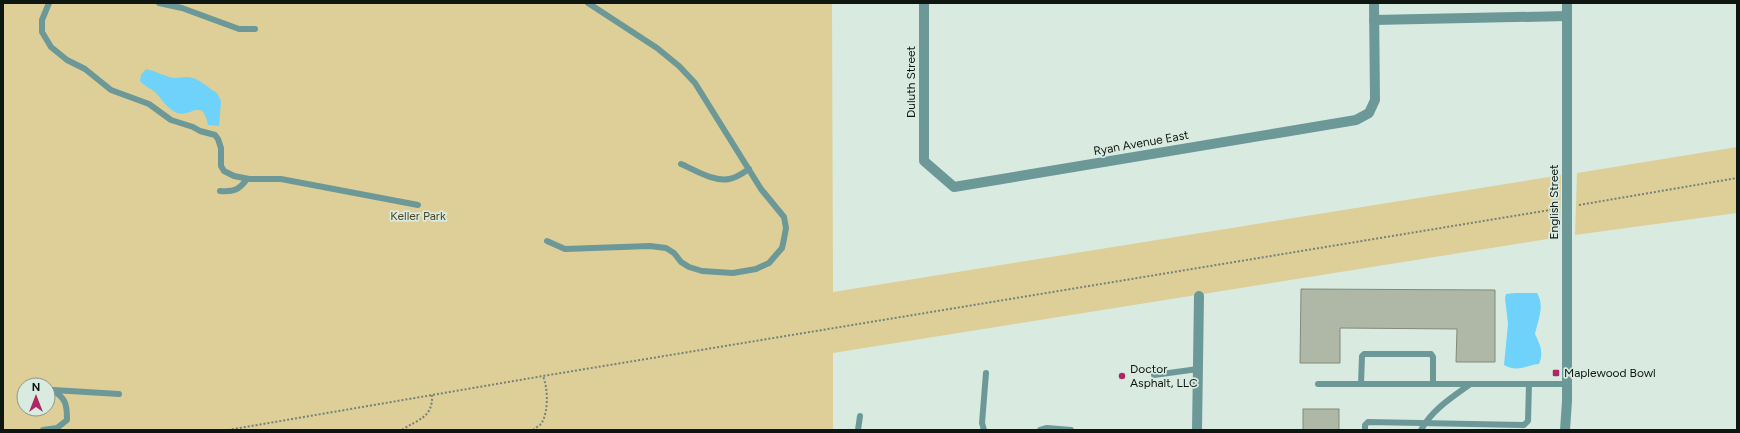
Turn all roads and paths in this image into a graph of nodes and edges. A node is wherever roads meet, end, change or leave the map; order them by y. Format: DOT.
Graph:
graph roads {
  1 [pos="49,3"];
  2 [pos="159,3"];
  3 [pos="588,3"];
  4 [pos="924,3"];
  5 [pos="1374,3"];
  6 [pos="1567,3"];
  7 [pos="1567,16"];
  8 [pos="1374,20"];
  9 [pos="255,29"];
  10 [pos="924,162"];
  11 [pos="681,164"];
  12 [pos="749,169"];
  13 [pos="1737,178"];
  14 [pos="247,179"];
  15 [pos="220,191"];
  16 [pos="418,205"];
  17 [pos="1567,207"];
  18 [pos="547,241"];
  19 [pos="1199,296"];
  20 [pos="1198,369"];
  21 [pos="986,373"];
  22 [pos="1154,375"];
  23 [pos="543,376"];
  24 [pos="1318,384"];
  25 [pos="1361,384"];
  26 [pos="1433,384"];
  27 [pos="1469,384"];
  28 [pos="1529,384"];
  29 [pos="1567,384"];
  30 [pos="56,390"];
  31 [pos="56,393"];
  32 [pos="120,394"];
  33 [pos="432,395"];
  34 [pos="1567,401"];
  35 [pos="860,416"];
  36 [pos="1425,423"];
  37 [pos="43,430"];
  38 [pos="228,430"];
  39 [pos="402,430"];
  40 [pos="533,430"];
  41 [pos="858,430"];
  42 [pos="984,430"];
  43 [pos="1040,430"];
  44 [pos="1071,430"];
  45 [pos="1196,430"];
  46 [pos="1365,430"];
  47 [pos="1421,430"];
  48 [pos="1565,430"];
  49 [pos="1570,430"];
  1 -- 14 [label="lane"];
  2 -- 9 [label="lane"];
  3 -- 12 [label="lane"];
  4 -- 10 [label="street, Duluth Street"];
  5 -- 8 [label="street"];
  6 -- 7 [label="street, English Street"];
  7 -- 8 [label="street"];
  7 -- 17 [label="street, English Street"];
  8 -- 10 [label="street, Ryan Avenue East"];
  11 -- 12 [label="lane"];
  12 -- 18 [label="lane"];
  13 -- 17 [label="path"];
  14 -- 15 [label="lane"];
  14 -- 16 [label="lane"];
  17 -- 23 [label="path"];
  17 -- 29 [label="street, English Street"];
  19 -- 20 [label="street"];
  20 -- 22 [label="lane"];
  20 -- 45 [label="street"];
  21 -- 42 [label="lane"];
  23 -- 33 [label="path"];
  23 -- 40 [label="path"];
  24 -- 25 [label="lane"];
  25 -- 26 [label="lane"];
  25 -- 26 [label="lane"];
  26 -- 27 [label="lane"];
  27 -- 28 [label="lane"];
  27 -- 36 [label="lane"];
  28 -- 29 [label="lane"];
  28 -- 36 [label="lane"];
  29 -- 34 [label="street, English Street"];
  30 -- 32 [label="lane"];
  31 -- 37 [label="lane"];
  33 -- 38 [label="path"];
  33 -- 39 [label="path"];
  34 -- 48 [label="street, English Street"];
  34 -- 49 [label="street, English Street"];
  35 -- 41 [label="lane"];
  36 -- 46 [label="lane"];
  36 -- 47 [label="lane"];
  43 -- 44 [label="lane"];
}
